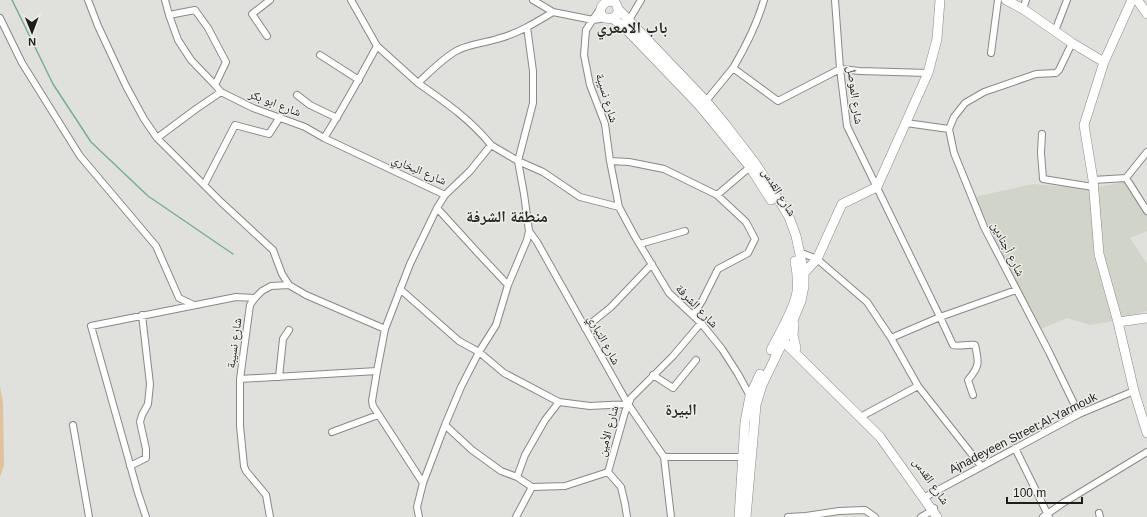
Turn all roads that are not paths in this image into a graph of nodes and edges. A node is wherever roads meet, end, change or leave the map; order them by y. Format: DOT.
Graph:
graph roads {
  1 [pos="88,0"];
  2 [pos="165,0"];
  3 [pos="270,0"];
  4 [pos="351,0"];
  5 [pos="533,0"];
  6 [pos="641,0"];
  7 [pos="764,0"];
  8 [pos="835,0"];
  9 [pos="940,0"];
  10 [pos="998,0"];
  11 [pos="1006,0"];
  12 [pos="1067,0"];
  13 [pos="1134,1"];
  14 [pos="615,3"];
  15 [pos="601,4"];
  16 [pos="1024,4"];
  17 [pos="553,12"];
  18 [pos="1147,14"];
  19 [pos="168,15"];
  20 [pos="0,18"];
  21 [pos="609,18"];
  22 [pos="593,20"];
  23 [pos="629,20"];
  24 [pos="527,27"];
  25 [pos="1055,31"];
  26 [pos="266,36"];
  27 [pos="1072,43"];
  28 [pos="377,46"];
  29 [pos="991,53"];
  30 [pos="320,55"];
  31 [pos="1104,62"];
  32 [pos="733,68"];
  33 [pos="840,69"];
  34 [pos="928,73"];
  35 [pos="359,80"];
  36 [pos="418,83"];
  37 [pos="215,85"];
  38 [pos="221,92"];
  39 [pos="297,95"];
  40 [pos="706,101"];
  41 [pos="280,117"];
  42 [pos="337,118"];
  43 [pos="906,123"];
  44 [pos="949,129"];
  45 [pos="1042,134"];
  46 [pos="157,138"];
  47 [pos="324,138"];
  48 [pos="491,145"];
  49 [pos="1147,152"];
  50 [pos="518,161"];
  51 [pos="610,161"];
  52 [pos="752,165"];
  53 [pos="1126,178"];
  54 [pos="1093,183"];
  55 [pos="204,185"];
  56 [pos="877,187"];
  57 [pos="445,195"];
  58 [pos="717,195"];
  59 [pos="619,207"];
  60 [pos="437,208"];
  61 [pos="1147,211"];
  62 [pos="528,231"];
  63 [pos="685,231"];
  64 [pos="640,244"];
  65 [pos="799,252"];
  66 [pos="817,259"];
  67 [pos="652,264"];
  68 [pos="804,274"];
  69 [pos="289,285"];
  70 [pos="508,285"];
  71 [pos="400,289"];
  72 [pos="1016,290"];
  73 [pos="255,298"];
  74 [pos="194,305"];
  75 [pos="142,315"];
  76 [pos="693,315"];
  77 [pos="940,317"];
  78 [pos="1147,318"];
  79 [pos="794,319"];
  80 [pos="1118,322"];
  81 [pos="701,323"];
  82 [pos="585,328"];
  83 [pos="384,329"];
  84 [pos="289,330"];
  85 [pos="891,338"];
  86 [pos="780,339"];
  87 [pos="795,350"];
  88 [pos="479,352"];
  89 [pos="777,354"];
  90 [pos="696,360"];
  91 [pos="377,371"];
  92 [pos="738,374"];
  93 [pos="654,375"];
  94 [pos="279,377"];
  95 [pos="240,379"];
  96 [pos="756,383"];
  97 [pos="918,386"];
  98 [pos="1134,391"];
  99 [pos="973,395"];
  100 [pos="750,396"];
  101 [pos="559,402"];
  102 [pos="628,404"];
  103 [pos="1079,414"];
  104 [pos="378,415"];
  105 [pos="863,417"];
  106 [pos="73,425"];
  107 [pos="445,425"];
  108 [pos="332,432"];
  109 [pos="1147,433"];
  110 [pos="1015,448"];
  111 [pos="1147,452"];
  112 [pos="664,457"];
  113 [pos="743,457"];
  114 [pos="130,466"];
  115 [pos="982,466"];
  116 [pos="608,472"];
  117 [pos="517,478"];
  118 [pos="423,483"];
  119 [pos="532,487"];
  120 [pos="926,497"];
  121 [pos="935,511"];
  122 [pos="1047,516"];
  123 [pos="89,517"];
  124 [pos="146,517"];
  125 [pos="270,517"];
  126 [pos="419,517"];
  127 [pos="516,517"];
  128 [pos="627,517"];
  129 [pos="671,517"];
  130 [pos="739,517"];
  131 [pos="746,517"];
  132 [pos="788,517"];
  133 [pos="806,517"];
  134 [pos="875,517"];
  135 [pos="921,517"];
  136 [pos="942,517"];
  1 -- 46 [label="street"];
  2 -- 19 [label="street, شارع ابو بكر"];
  3 -- 26 [label="street"];
  4 -- 28 [label="street"];
  5 -- 17 [label="street"];
  6 -- 23 [label="street"];
  7 -- 32 [label="street"];
  8 -- 33 [label="street, شارع الموصل"];
  9 -- 34 [label="main road"];
  10 -- 29 [label="street"];
  11 -- 16 [label="main road"];
  12 -- 25 [label="street"];
  13 -- 18 [label="main road"];
  13 -- 31 [label="main road"];
  14 -- 15 [label="main road"];
  14 -- 21 [label="main road"];
  14 -- 23 [label="main road, شارع القدس"];
  15 -- 21 [label="main road"];
  15 -- 22 [label="street, شارع نسيبة"];
  16 -- 25 [label="main road"];
  17 -- 22 [label="street"];
  17 -- 24 [label="street"];
  19 -- 37 [label="street, شارع ابو بكر"];
  19 -- 37 [label="street"];
  20 -- 74 [label="street"];
  21 -- 22 [label="street"];
  21 -- 52 [label="main road, شارع القدس"];
  22 -- 51 [label="street, شارع نسيبة"];
  23 -- 40 [label="main road, شارع القدس"];
  24 -- 36 [label="street"];
  24 -- 50 [label="street"];
  25 -- 27 [label="main road"];
  27 -- 31 [label="main road"];
  27 -- 44 [label="street"];
  28 -- 35 [label="street"];
  28 -- 36 [label="street"];
  30 -- 35 [label="street"];
  31 -- 54 [label="main road"];
  32 -- 33 [label="street"];
  32 -- 40 [label="street"];
  33 -- 34 [label="street"];
  33 -- 56 [label="street, شارع الموصل"];
  34 -- 43 [label="main road"];
  35 -- 42 [label="street"];
  36 -- 48 [label="street"];
  37 -- 38 [label="street, شارع ابو بكر"];
  38 -- 41 [label="street, شارع ابو بكر"];
  38 -- 46 [label="street"];
  39 -- 42 [label="street"];
  40 -- 52 [label="main road, شارع القدس"];
  41 -- 47 [label="street, شارع ابو بكر"];
  41 -- 55 [label="street"];
  42 -- 47 [label="street"];
  43 -- 44 [label="street"];
  43 -- 56 [label="main road"];
  44 -- 72 [label="street, شارع أجنادين"];
  45 -- 54 [label="street"];
  46 -- 55 [label="street"];
  47 -- 57 [label="street, شارع البخاري"];
  48 -- 50 [label="street"];
  48 -- 57 [label="street, شارع البخاري"];
  49 -- 53 [label="street"];
  50 -- 59 [label="street"];
  50 -- 62 [label="street"];
  51 -- 58 [label="street"];
  51 -- 59 [label="street, شارع نسيبة"];
  52 -- 58 [label="street"];
  52 -- 65 [label="main road, شارع القدس"];
  52 -- 86 [label="main road, شارع القدس"];
  53 -- 54 [label="street"];
  53 -- 61 [label="street"];
  54 -- 80 [label="main road"];
  55 -- 69 [label="street"];
  56 -- 66 [label="main road"];
  56 -- 77 [label="street, شارع الموصل"];
  57 -- 60 [label="street"];
  58 -- 76 [label="street"];
  59 -- 64 [label="street, شارع الشرفة"];
  60 -- 70 [label="street"];
  60 -- 71 [label="street"];
  62 -- 70 [label="street"];
  62 -- 82 [label="street, شارع التباري"];
  63 -- 64 [label="street"];
  64 -- 67 [label="street, شارع الشرفة"];
  65 -- 66 [label="street"];
  65 -- 68 [label="main road, شارع القدس"];
  66 -- 68 [label="main road"];
  66 -- 85 [label="street"];
  67 -- 76 [label="street, شارع الشرفة"];
  67 -- 82 [label="street"];
  68 -- 79 [label="main road, شارع القدس"];
  69 -- 73 [label="street"];
  69 -- 83 [label="street"];
  70 -- 88 [label="street"];
  71 -- 83 [label="street"];
  71 -- 88 [label="street"];
  72 -- 77 [label="street"];
  72 -- 103 [label="street, شارع أجنادين"];
  73 -- 74 [label="street"];
  73 -- 95 [label="street, شارع نسيبة"];
  74 -- 75 [label="street"];
  75 -- 114 [label="street"];
  75 -- 114 [label="street"];
  76 -- 81 [label="street, شارع الشرفة"];
  77 -- 85 [label="street"];
  77 -- 99 [label="street, شارع الموصل"];
  78 -- 80 [label="main road"];
  79 -- 86 [label="main road, شارع القدس"];
  79 -- 87 [label="main road"];
  80 -- 98 [label="main road"];
  81 -- 92 [label="street, شارع الشرفة"];
  81 -- 93 [label="street"];
  82 -- 102 [label="street, شارع التباري"];
  83 -- 91 [label="street"];
  84 -- 94 [label="street"];
  85 -- 97 [label="street"];
  86 -- 87 [label="main road, شارع القدس"];
  86 -- 89 [label="main road, شارع القدس"];
  86 -- 96 [label="main road, شارع القدس"];
  87 -- 89 [label="main road"];
  87 -- 105 [label="main road, شارع القدس"];
  88 -- 101 [label="street, شارع الأمين"];
  88 -- 107 [label="street"];
  89 -- 131 [label="main road, شارع القدس"];
  90 -- 93 [label="street"];
  91 -- 94 [label="street, شارع نسيبة"];
  91 -- 104 [label="street"];
  92 -- 96 [label="street"];
  92 -- 100 [label="street, شارع الشرفة"];
  93 -- 102 [label="street"];
  94 -- 95 [label="street, شارع نسيبة"];
  95 -- 125 [label="street"];
  96 -- 100 [label="main road, شارع القدس"];
  97 -- 105 [label="street"];
  97 -- 115 [label="street"];
  98 -- 103 [label="street, Ajnadeyeen Street;Al-Yarmouk"];
  98 -- 109 [label="main road"];
  100 -- 113 [label="main road, شارع القدس"];
  101 -- 102 [label="street, شارع الأمين"];
  101 -- 117 [label="street"];
  102 -- 112 [label="street, شارع التباري"];
  102 -- 116 [label="street, شارع الأمين"];
  103 -- 110 [label="street, Ajnadeyeen Street;Al-Yarmouk"];
  104 -- 108 [label="street"];
  104 -- 118 [label="street"];
  105 -- 120 [label="main road, شارع القدس"];
  106 -- 123 [label="street"];
  107 -- 117 [label="street"];
  107 -- 118 [label="street"];
  110 -- 115 [label="street, Ajnadeyeen Street;Al-Yarmouk"];
  110 -- 122 [label="street"];
  111 -- 122 [label="street"];
  112 -- 113 [label="street"];
  112 -- 129 [label="street"];
  113 -- 130 [label="main road, شارع القدس"];
  114 -- 124 [label="street"];
  115 -- 120 [label="street, Ajnadeyeen Street;Al-Yarmouk"];
  116 -- 119 [label="street, شارع الأمين"];
  116 -- 128 [label="street"];
  117 -- 119 [label="street"];
  118 -- 126 [label="street"];
  119 -- 127 [label="street"];
  120 -- 121 [label="main road, شارع القدس"];
  121 -- 135 [label="street"];
  121 -- 136 [label="main road, شارع القدس"];
  132 -- 133 [label="street"];
  133 -- 134 [label="street"];
}
